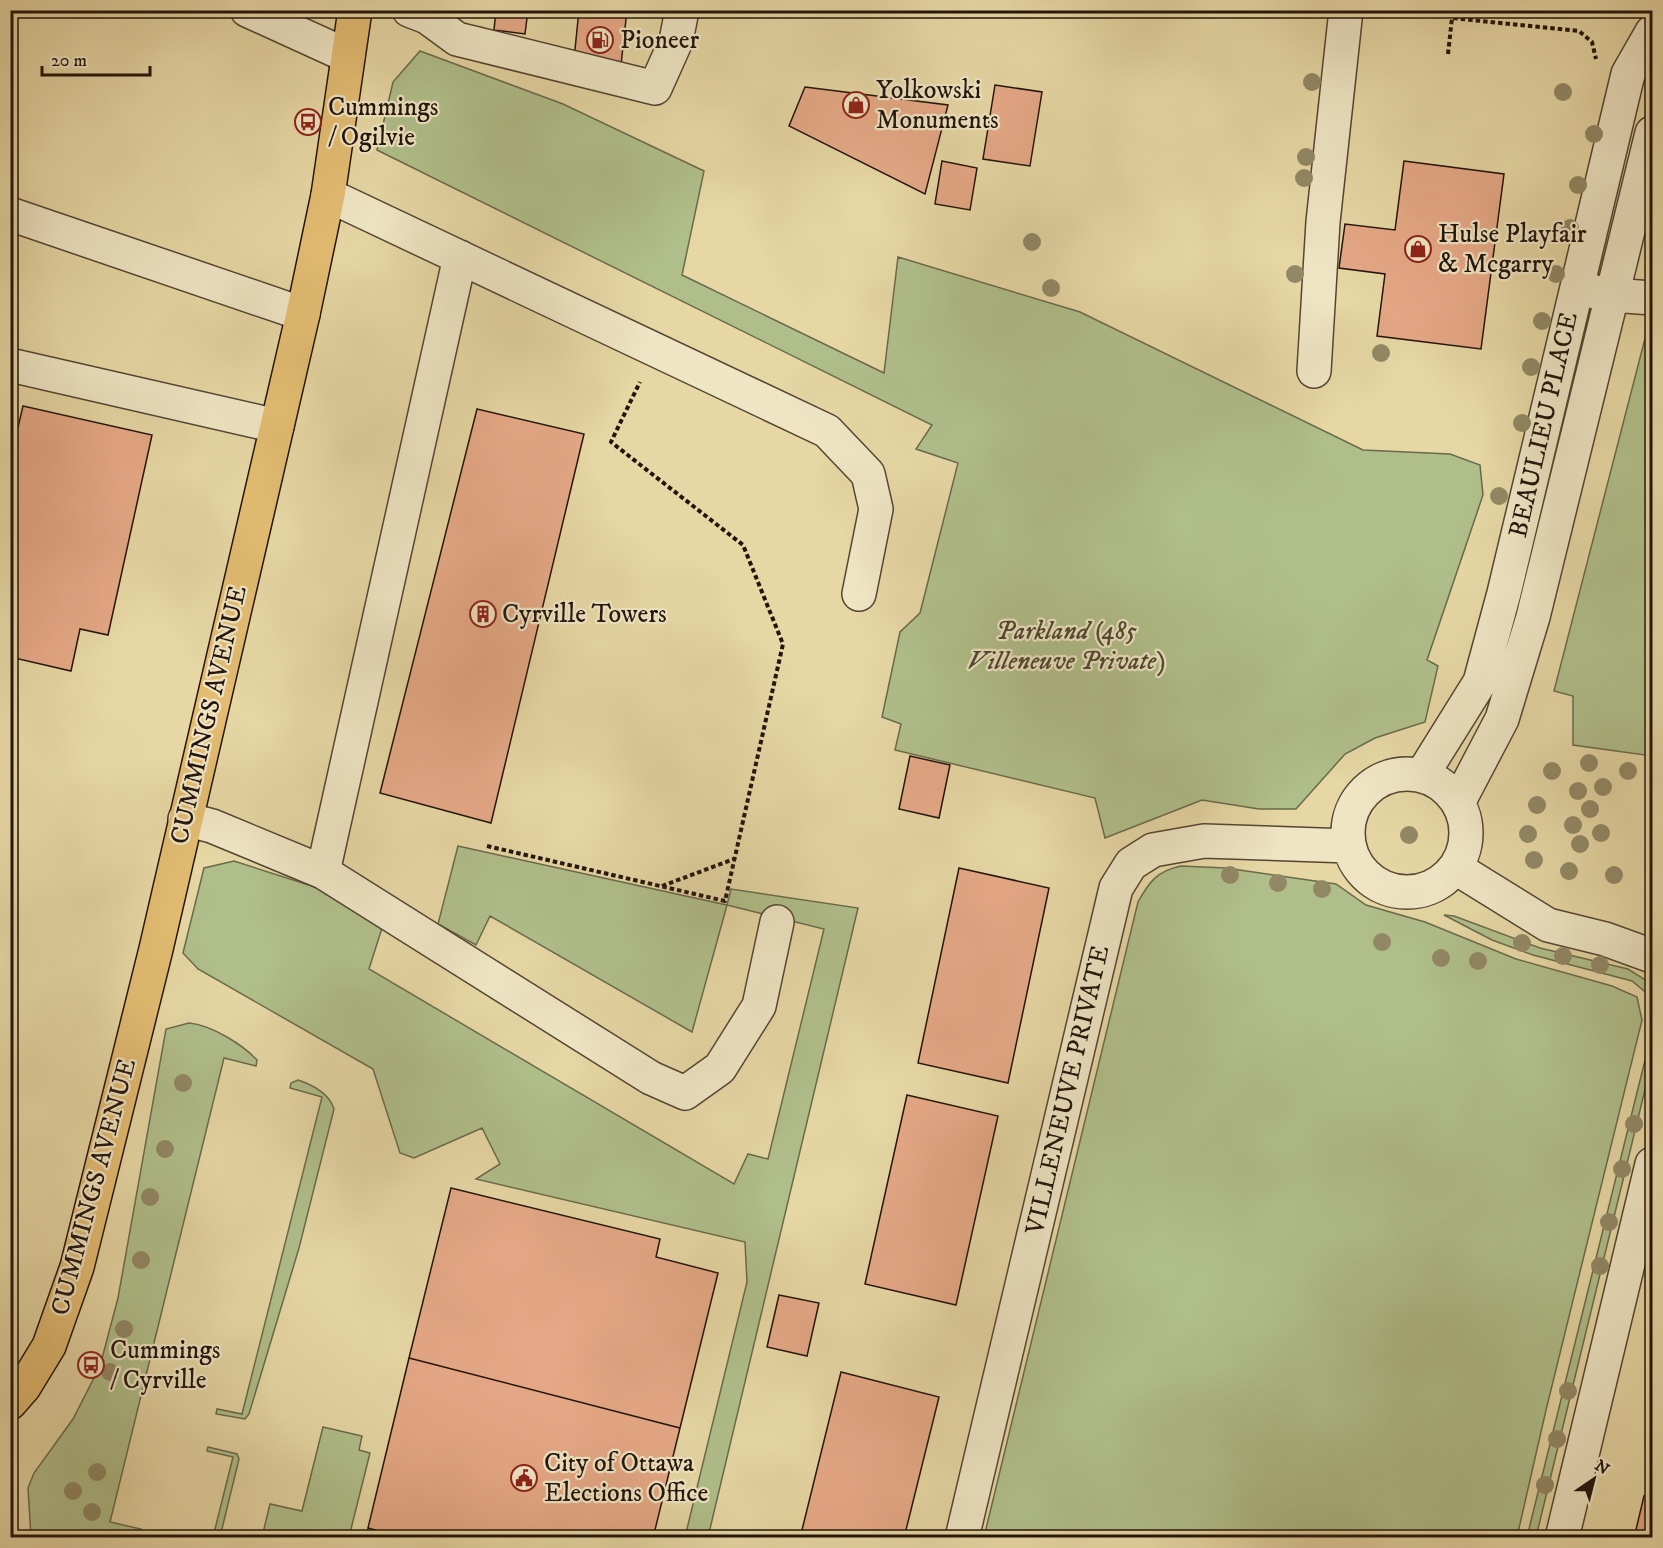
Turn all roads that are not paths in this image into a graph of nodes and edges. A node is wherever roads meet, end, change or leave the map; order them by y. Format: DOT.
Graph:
graph roads {
  1 [pos="247,10"];
  2 [pos="355,10"];
  3 [pos="410,10"];
  4 [pos="682,10"];
  5 [pos="1346,10"];
  6 [pos="1653,32"];
  7 [pos="348,56"];
  8 [pos="1653,133"];
  9 [pos="328,195"];
  10 [pos="10,214"];
  11 [pos="460,257"];
  12 [pos="1577,288"];
  13 [pos="1612,295"];
  14 [pos="1653,298"];
  15 [pos="303,314"];
  16 [pos="10,365"];
  17 [pos="1314,371"];
  18 [pos="277,426"];
  19 [pos="858,594"];
  20 [pos="1422,776"];
  21 [pos="1458,803"];
  22 [pos="185,819"];
  23 [pos="1349,846"];
  24 [pos="1456,868"];
  25 [pos="323,872"];
  26 [pos="777,922"];
  27 [pos="1653,956"];
  28 [pos="1653,1164"];
  29 [pos="10,1402"];
  30 [pos="962,1538"];
  31 [pos="1562,1538"];
  1 -- 7 [label="street"];
  2 -- 7 [label="main road, CUMMINGS AVENUE"];
  3 -- 4 [label="street"];
  5 -- 17 [label="street"];
  6 -- 12 [label="street, BEAULIEU PLACE"];
  7 -- 9 [label="main road, CUMMINGS AVENUE"];
  8 -- 13 [label="street, BEAULIEU PLACE"];
  9 -- 11 [label="street"];
  9 -- 15 [label="main road, CUMMINGS AVENUE"];
  10 -- 15 [label="street"];
  11 -- 19 [label="street"];
  11 -- 25 [label="street"];
  12 -- 13 [label="street"];
  12 -- 20 [label="street, BEAULIEU PLACE"];
  13 -- 14 [label="street"];
  13 -- 21 [label="street, BEAULIEU PLACE"];
  15 -- 18 [label="main road, CUMMINGS AVENUE"];
  16 -- 18 [label="street"];
  18 -- 22 [label="main road, CUMMINGS AVENUE"];
  20 -- 21 [label="street"];
  20 -- 23 [label="street"];
  21 -- 24 [label="street"];
  22 -- 25 [label="street"];
  22 -- 29 [label="main road, CUMMINGS AVENUE"];
  23 -- 24 [label="street"];
  23 -- 30 [label="street, VILLENEUVE PRIVATE"];
  24 -- 27 [label="street"];
  25 -- 26 [label="street"];
  28 -- 31 [label="street"];
}
